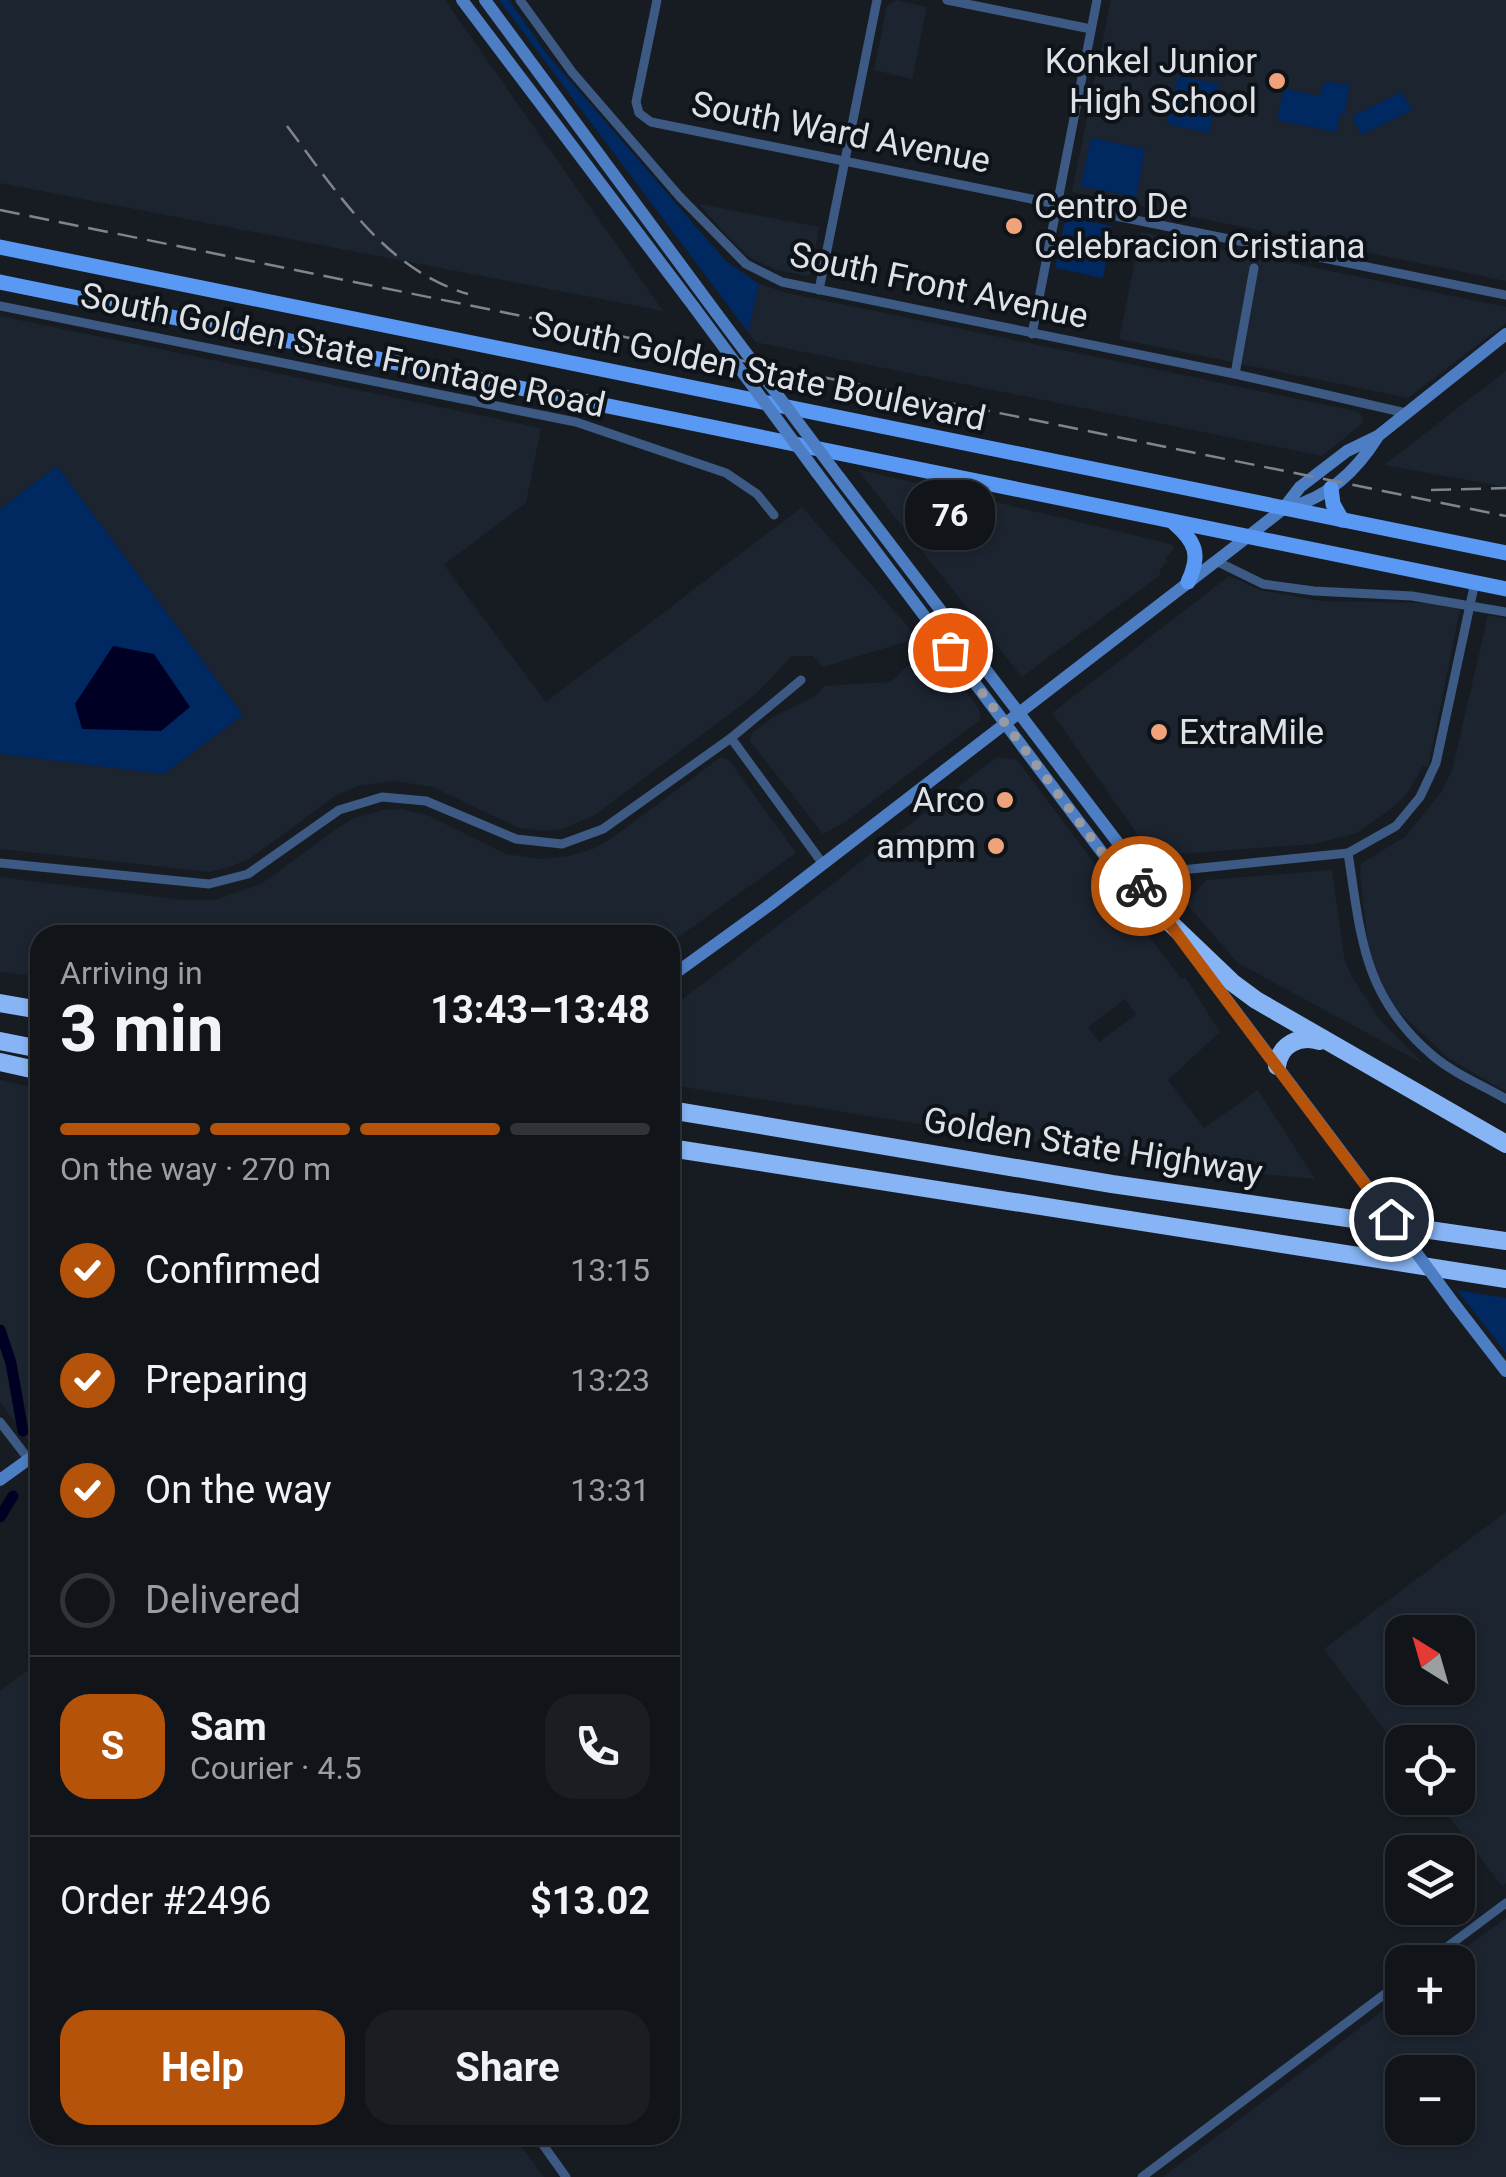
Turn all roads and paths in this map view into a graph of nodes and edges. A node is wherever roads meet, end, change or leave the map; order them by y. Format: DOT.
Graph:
graph roads {
  1 [pos="462,0"];
  2 [pos="485,0"];
  3 [pos="520,0"];
  4 [pos="657,0"];
  5 [pos="877,0"];
  6 [pos="947,0"];
  7 [pos="1097,0"];
  8 [pos="1091,30"];
  9 [pos="846,161"];
  10 [pos="1057,204"];
  11 [pos="0,246"];
  12 [pos="1254,268"];
  13 [pos="0,282"];
  14 [pos="819,290"];
  15 [pos="1506,296"];
  16 [pos="0,306"];
  17 [pos="1032,334"];
  18 [pos="1506,334"];
  19 [pos="1234,374"];
  20 [pos="1406,413"];
  21 [pos="1378,436"];
  22 [pos="1331,488"];
  23 [pos="1283,510"];
  24 [pos="774,515"];
  25 [pos="1172,520"];
  26 [pos="1342,520"];
  27 [pos="1250,536"];
  28 [pos="1506,554"];
  29 [pos="1216,561"];
  30 [pos="1188,582"];
  31 [pos="1475,582"];
  32 [pos="1506,589"];
  33 [pos="1471,604"];
  34 [pos="1506,612"];
  35 [pos="802,680"];
  36 [pos="1020,711"];
  37 [pos="1004,724"];
  38 [pos="731,738"];
  39 [pos="1348,854"];
  40 [pos="0,863"];
  41 [pos="824,864"];
  42 [pos="1132,875"];
  43 [pos="1166,919"];
  44 [pos="680,970"];
  45 [pos="0,1003"];
  46 [pos="30,1007"];
  47 [pos="0,1042"];
  48 [pos="1330,1044"];
  49 [pos="30,1046"];
  50 [pos="0,1062"];
  51 [pos="1277,1066"];
  52 [pos="30,1069"];
  53 [pos="1506,1099"];
  54 [pos="680,1112"];
  55 [pos="1506,1144"];
  56 [pos="680,1150"];
  57 [pos="1506,1242"];
  58 [pos="1506,1279"];
  59 [pos="1506,1371"];
  60 [pos="0,1422"];
  61 [pos="30,1452"];
  62 [pos="30,1459"];
  63 [pos="0,1480"];
  64 [pos="1506,1903"];
  65 [pos="1450,1945"];
  66 [pos="1385,1994"];
  67 [pos="543,2145"];
  68 [pos="566,2177"];
  69 [pos="1142,2177"];
  1 -- 37 [label="main road, bridge"];
  2 -- 36 [label="main road, bridge"];
  3 -- 14 [label="street, South Front Avenue"];
  4 -- 9 [label="street, South Ward Avenue"];
  5 -- 9 [label="street"];
  6 -- 8 [label="street"];
  7 -- 8 [label="street"];
  8 -- 10 [label="street"];
  9 -- 10 [label="street, South Ward Avenue"];
  9 -- 14 [label="street"];
  10 -- 15 [label="street, South Ward Avenue"];
  10 -- 17 [label="street"];
  11 -- 23 [label="main road, South Golden State Boulevard"];
  12 -- 19 [label="street"];
  13 -- 25 [label="main road, South Golden State Boulevard"];
  14 -- 17 [label="street, South Front Avenue"];
  16 -- 24 [label="street, South Golden State Frontage Road"];
  17 -- 19 [label="street, South Front Avenue"];
  18 -- 20 [label="main road"];
  19 -- 20 [label="street, South Front Avenue"];
  20 -- 21 [label="main road"];
  21 -- 22 [label="main road"];
  21 -- 23 [label="main road"];
  22 -- 23 [label="main road"];
  22 -- 26 [label="main road"];
  23 -- 26 [label="main road, South Golden State Boulevard"];
  23 -- 27 [label="main road"];
  25 -- 27 [label="main road, South Golden State Boulevard"];
  25 -- 30 [label="main road"];
  26 -- 28 [label="main road, South Golden State Boulevard"];
  27 -- 29 [label="main road"];
  27 -- 31 [label="main road, South Golden State Boulevard"];
  29 -- 30 [label="main road"];
  29 -- 33 [label="street"];
  30 -- 36 [label="main road"];
  31 -- 32 [label="main road, South Golden State Boulevard"];
  31 -- 33 [label="street"];
  33 -- 34 [label="street"];
  33 -- 39 [label="street"];
  35 -- 38 [label="street"];
  36 -- 37 [label="main road"];
  36 -- 42 [label="main road"];
  37 -- 41 [label="main road"];
  37 -- 42 [label="main road"];
  38 -- 40 [label="street"];
  38 -- 41 [label="street"];
  39 -- 42 [label="street"];
  39 -- 53 [label="street"];
  41 -- 44 [label="main road"];
  42 -- 43 [label="main road"];
  43 -- 48 [label="highway"];
  43 -- 51 [label="main road"];
  45 -- 46 [label="highway"];
  47 -- 49 [label="highway"];
  48 -- 51 [label="highway"];
  48 -- 55 [label="highway"];
  50 -- 52 [label="highway"];
  51 -- 59 [label="main road, bridge"];
  54 -- 57 [label="highway, Golden State Highway"];
  56 -- 58 [label="highway, Golden State Highway"];
  60 -- 61 [label="street"];
  62 -- 63 [label="main road"];
  64 -- 65 [label="street"];
  66 -- 69 [label="street"];
  67 -- 68 [label="street"];
}
